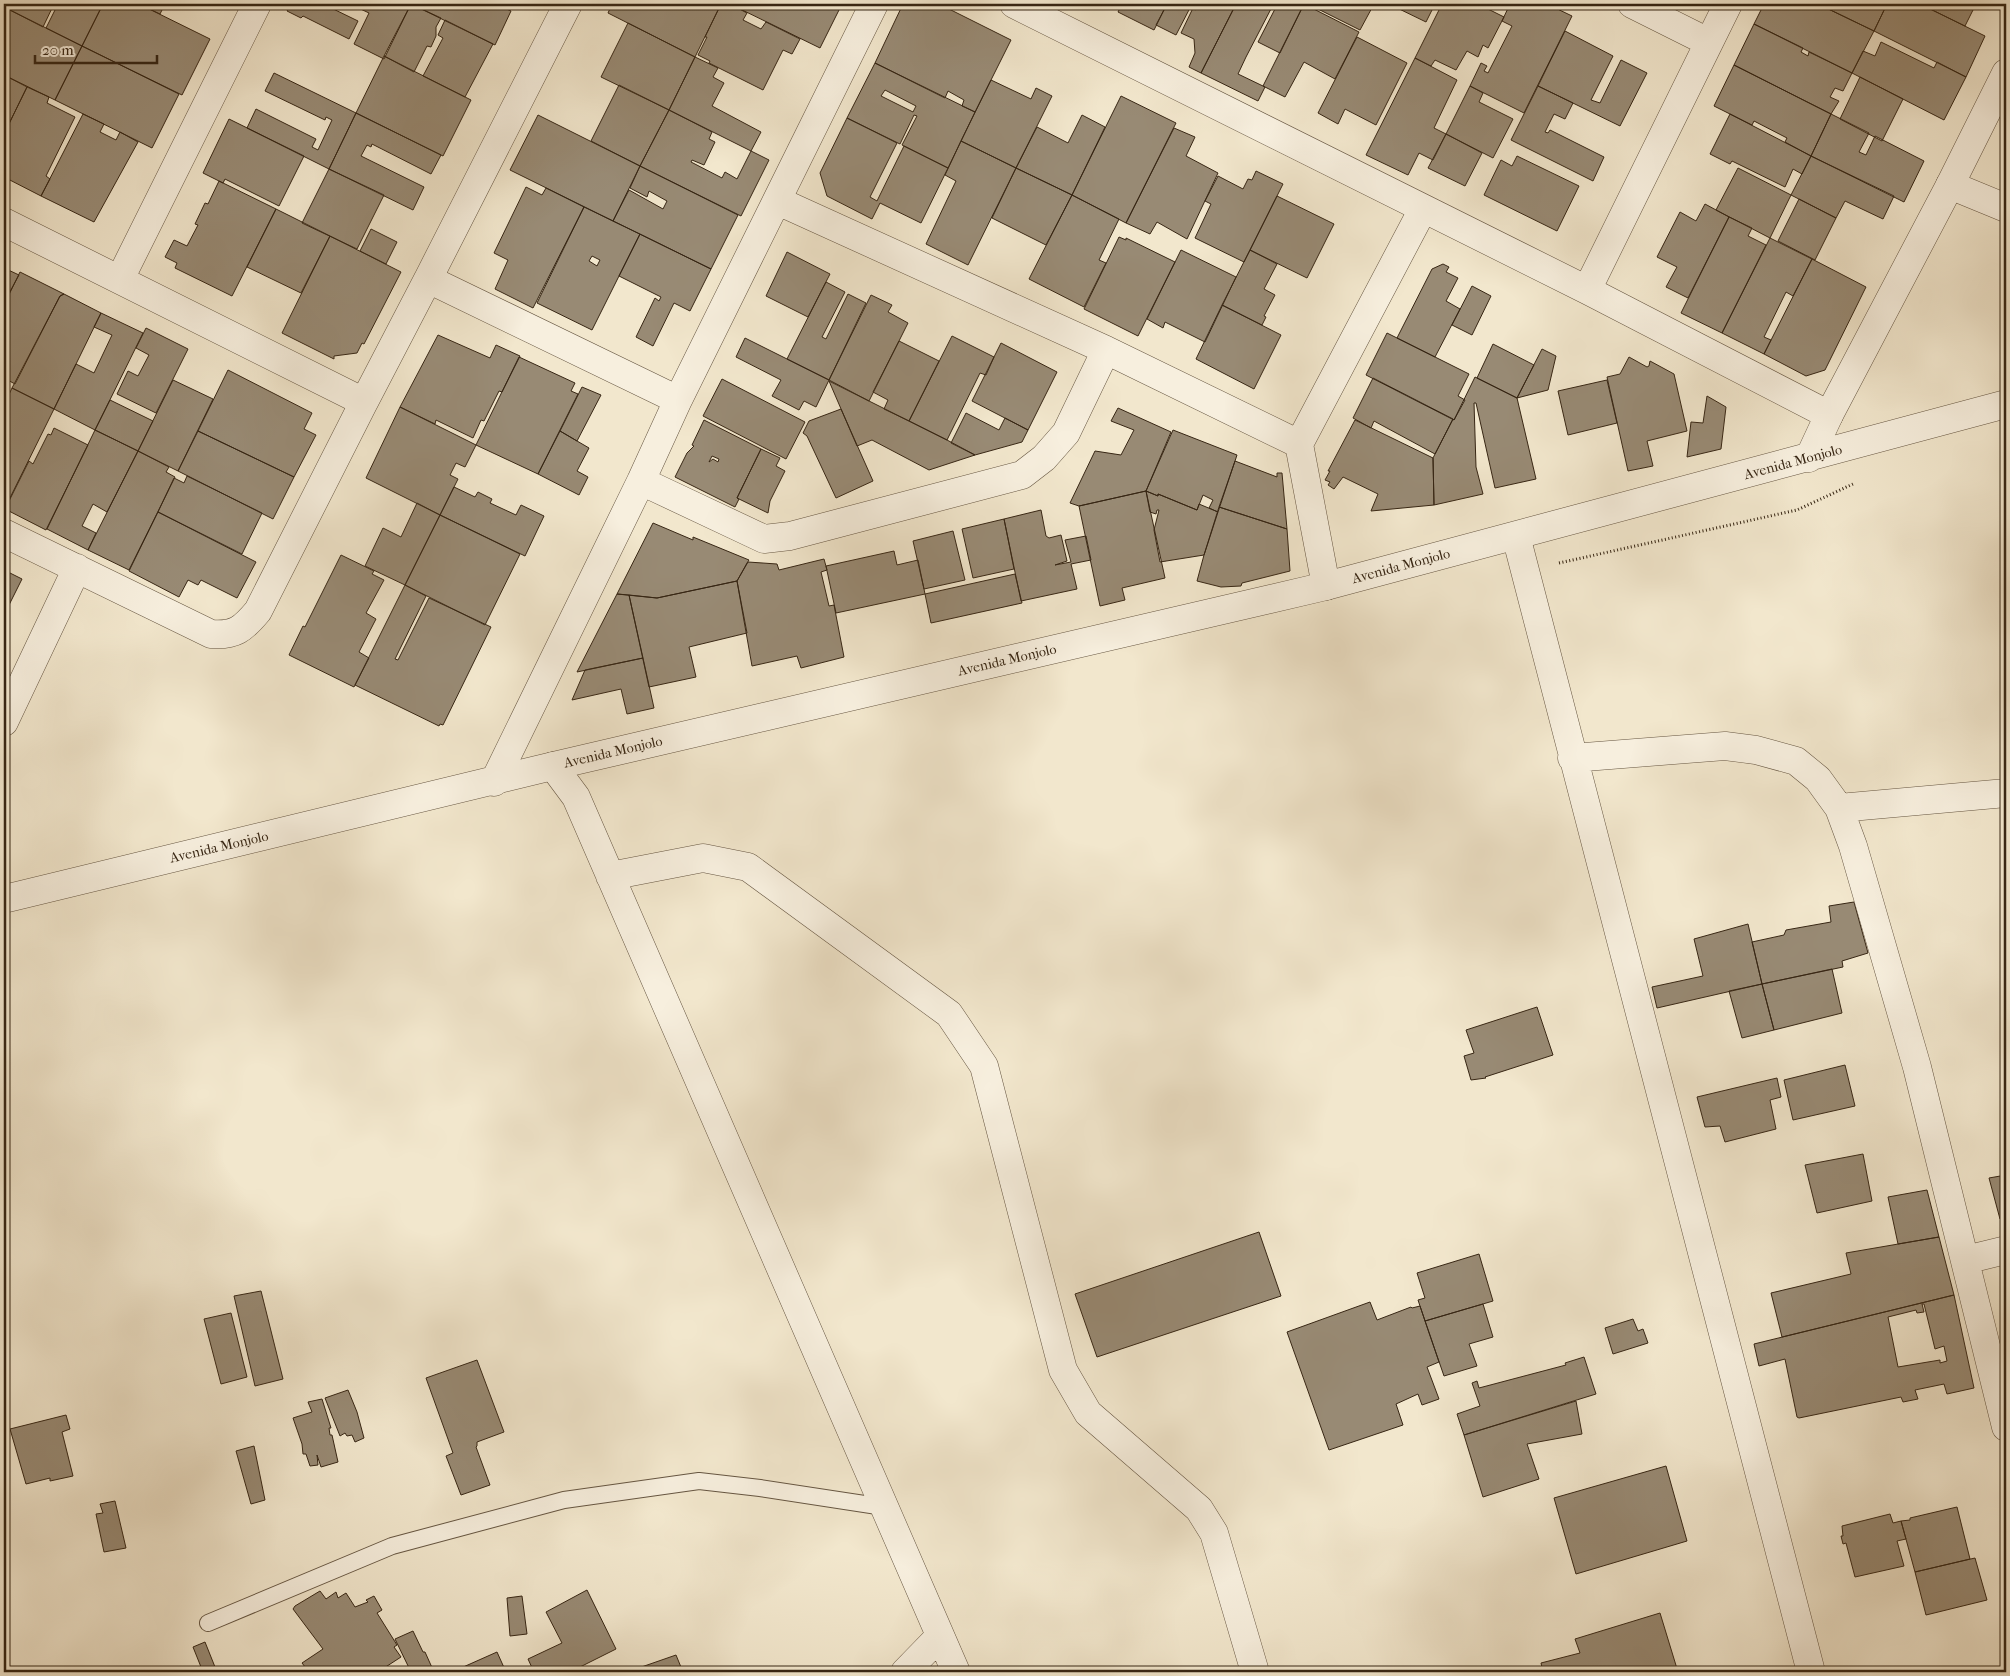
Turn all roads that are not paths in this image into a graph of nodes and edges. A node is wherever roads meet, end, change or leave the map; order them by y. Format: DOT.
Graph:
graph roads {
  1 [pos="257,4"];
  2 [pos="568,4"];
  3 [pos="874,4"];
  4 [pos="1014,4"];
  5 [pos="1632,4"];
  6 [pos="1728,4"];
  7 [pos="1708,42"];
  8 [pos="2006,73"];
  9 [pos="1950,185"];
  10 [pos="778,201"];
  11 [pos="2006,208"];
  12 [pos="1423,209"];
  13 [pos="4,222"];
  14 [pos="120,279"];
  15 [pos="428,279"];
  16 [pos="1587,290"];
  17 [pos="1106,350"];
  18 [pos="678,400"];
  19 [pos="364,402"];
  20 [pos="2006,404"];
  21 [pos="1829,415"];
  22 [pos="1299,444"];
  23 [pos="1809,458"];
  24 [pos="641,481"];
  25 [pos="4,533"];
  26 [pos="1516,536"];
  27 [pos="77,568"];
  28 [pos="1326,586"];
  29 [pos="4,722"];
  30 [pos="1572,758"];
  31 [pos="553,766"];
  32 [pos="494,782"];
  33 [pos="2006,792"];
  34 [pos="1839,808"];
  35 [pos="610,876"];
  36 [pos="4,899"];
  37 [pos="2006,1250"];
  38 [pos="1965,1260"];
  39 [pos="2006,1427"];
  40 [pos="884,1507"];
  41 [pos="208,1623"];
  42 [pos="940,1636"];
  43 [pos="905,1672"];
  44 [pos="956,1672"];
  45 [pos="1255,1672"];
  46 [pos="1811,1672"];
  1 -- 14 [label="street"];
  2 -- 15 [label="street"];
  3 -- 10 [label="street"];
  4 -- 12 [label="street"];
  5 -- 7 [label="street"];
  6 -- 7 [label="street"];
  7 -- 16 [label="street"];
  8 -- 9 [label="street"];
  9 -- 11 [label="street"];
  9 -- 21 [label="street"];
  10 -- 17 [label="street"];
  10 -- 18 [label="street"];
  12 -- 16 [label="street"];
  12 -- 22 [label="street"];
  13 -- 14 [label="street"];
  14 -- 19 [label="street"];
  15 -- 18 [label="street"];
  15 -- 19 [label="street"];
  16 -- 21 [label="street"];
  17 -- 22 [label="street"];
  17 -- 24 [label="street"];
  18 -- 24 [label="street"];
  19 -- 27 [label="street"];
  20 -- 23 [label="street, Avenida Monjolo"];
  21 -- 23 [label="street"];
  22 -- 28 [label="street"];
  23 -- 26 [label="street, Avenida Monjolo"];
  24 -- 32 [label="street"];
  25 -- 27 [label="street"];
  26 -- 28 [label="street, Avenida Monjolo"];
  26 -- 30 [label="street"];
  27 -- 29 [label="street"];
  28 -- 31 [label="street, Avenida Monjolo"];
  30 -- 34 [label="street"];
  30 -- 46 [label="street"];
  31 -- 32 [label="street, Avenida Monjolo"];
  31 -- 35 [label="street"];
  32 -- 36 [label="street, Avenida Monjolo"];
  33 -- 34 [label="street"];
  34 -- 38 [label="street"];
  35 -- 40 [label="street"];
  35 -- 45 [label="street"];
  37 -- 38 [label="street"];
  38 -- 39 [label="street"];
  40 -- 41 [label="lane"];
  40 -- 42 [label="street"];
  42 -- 43 [label="street"];
  42 -- 44 [label="street"];
}
